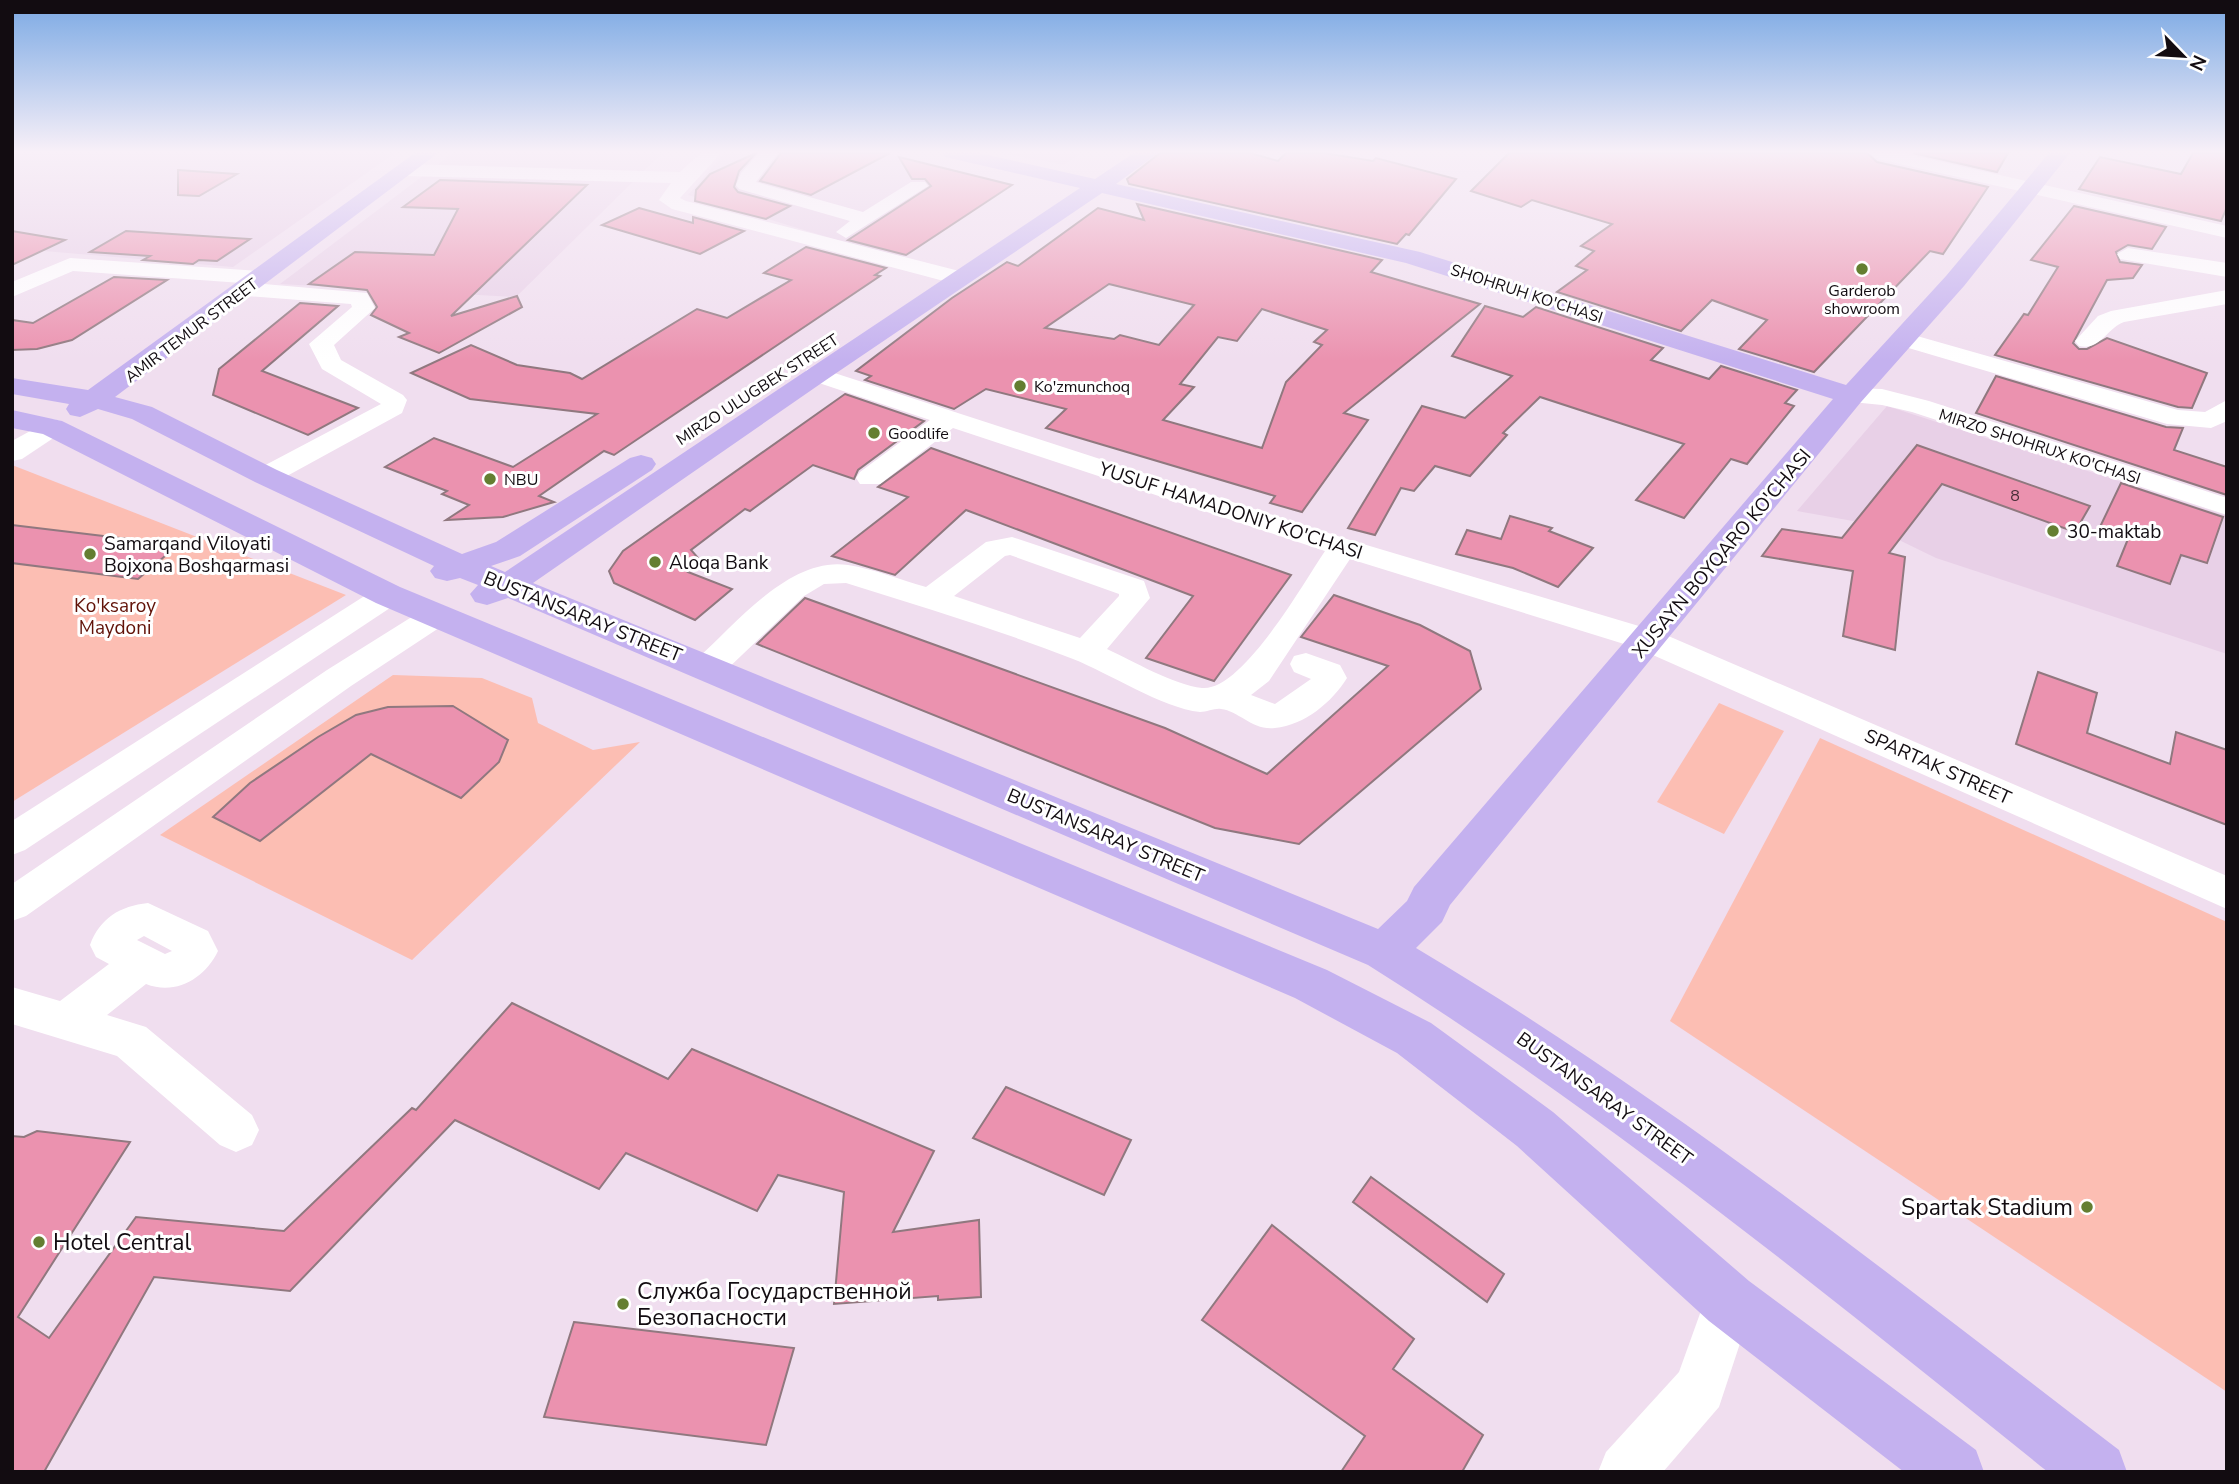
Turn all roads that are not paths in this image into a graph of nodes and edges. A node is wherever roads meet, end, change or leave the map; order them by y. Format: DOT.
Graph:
graph roads {
  1 [pos="335,222"];
  2 [pos="742,222"];
  3 [pos="861,222"];
  4 [pos="1016,222"];
  5 [pos="1026,222"];
  6 [pos="1278,222"];
  7 [pos="2004,222"];
  8 [pos="2184,222"];
  9 [pos="2225,241"];
  10 [pos="825,245"];
  11 [pos="2128,254"];
  12 [pos="2159,260"];
  13 [pos="2227,270"];
  14 [pos="947,275"];
  15 [pos="253,284"];
  16 [pos="12,290"];
  17 [pos="2227,297"];
  18 [pos="1903,339"];
  19 [pos="2087,341"];
  20 [pos="816,374"];
  21 [pos="12,386"];
  22 [pos="1851,396"];
  23 [pos="96,400"];
  24 [pos="2227,408"];
  25 [pos="948,418"];
  26 [pos="12,419"];
  27 [pos="52,426"];
  28 [pos="12,453"];
  29 [pos="266,476"];
  30 [pos="870,478"];
  31 [pos="2227,507"];
  32 [pos="1343,547"];
  33 [pos="460,566"];
  34 [pos="506,586"];
  35 [pos="388,595"];
  36 [pos="932,599"];
  37 [pos="437,615"];
  38 [pos="1648,640"];
  39 [pos="1086,652"];
  40 [pos="1306,664"];
  41 [pos="709,667"];
  42 [pos="1227,696"];
  43 [pos="12,840"];
  44 [pos="2227,893"];
  45 [pos="12,905"];
  46 [pos="1384,952"];
  47 [pos="142,963"];
  48 [pos="12,1005"];
  49 [pos="65,1022"];
  50 [pos="236,1130"];
  51 [pos="1729,1301"];
  52 [pos="1626,1472"];
  53 [pos="1954,1472"];
  54 [pos="2098,1472"];
  1 -- 15 [label="main road, AMIR TEMUR STREET"];
  2 -- 10 [label="street"];
  3 -- 10 [label="street"];
  4 -- 14 [label="main road, MIRZO ULUGBEK STREET"];
  5 -- 14 [label="main road, MIRZO ULUGBEK STREET"];
  6 -- 22 [label="main road, SHOHRUH KO'CHASI"];
  7 -- 18 [label="main road, XUSAYN BOYQARO KO'CHASI"];
  8 -- 9 [label="street"];
  9 -- 12 [label="street"];
  10 -- 14 [label="street"];
  11 -- 12 [label="street"];
  12 -- 13 [label="street"];
  14 -- 20 [label="main road, MIRZO ULUGBEK STREET"];
  14 -- 33 [label="main road, MIRZO ULUGBEK STREET"];
  15 -- 16 [label="street"];
  15 -- 23 [label="main road, AMIR TEMUR STREET"];
  15 -- 29 [label="street"];
  17 -- 19 [label="street"];
  18 -- 22 [label="main road, XUSAYN BOYQARO KO'CHASI"];
  18 -- 24 [label="street"];
  20 -- 25 [label="street, YUSUF HAMADONIY KO'CHASI"];
  20 -- 34 [label="main road, MIRZO ULUGBEK STREET"];
  21 -- 23 [label="main road, BUSTANSARAY STREET"];
  22 -- 31 [label="street, MIRZO SHOHRUX KO'CHASI"];
  22 -- 38 [label="main road, XUSAYN BOYQARO KO'CHASI"];
  23 -- 27 [label="main road, AMIR TEMUR STREET"];
  23 -- 29 [label="main road, BUSTANSARAY STREET"];
  25 -- 30 [label="street"];
  25 -- 32 [label="street, YUSUF HAMADONIY KO'CHASI"];
  26 -- 27 [label="main road"];
  27 -- 28 [label="street"];
  27 -- 35 [label="main road"];
  29 -- 33 [label="main road, BUSTANSARAY STREET"];
  32 -- 38 [label="street, YUSUF HAMADONIY KO'CHASI"];
  32 -- 42 [label="street"];
  33 -- 34 [label="main road, BUSTANSARAY STREET"];
  33 -- 35 [label="main road, MIRZO ULUGBEK STREET"];
  34 -- 37 [label="main road, MIRZO ULUGBEK STREET"];
  34 -- 41 [label="main road, BUSTANSARAY STREET"];
  35 -- 37 [label="main road"];
  35 -- 43 [label="street"];
  36 -- 39 [label="street"];
  36 -- 39 [label="street"];
  36 -- 41 [label="street"];
  37 -- 45 [label="street"];
  37 -- 51 [label="main road"];
  38 -- 44 [label="street, SPARTAK STREET"];
  38 -- 46 [label="main road, XUSAYN BOYQARO KO'CHASI"];
  39 -- 42 [label="street"];
  40 -- 42 [label="street"];
  41 -- 46 [label="main road, BUSTANSARAY STREET"];
  46 -- 54 [label="main road, BUSTANSARAY STREET"];
  47 -- 49 [label="street"];
  48 -- 49 [label="street"];
  49 -- 50 [label="street"];
  51 -- 52 [label="street"];
  51 -- 53 [label="main road"];
}
